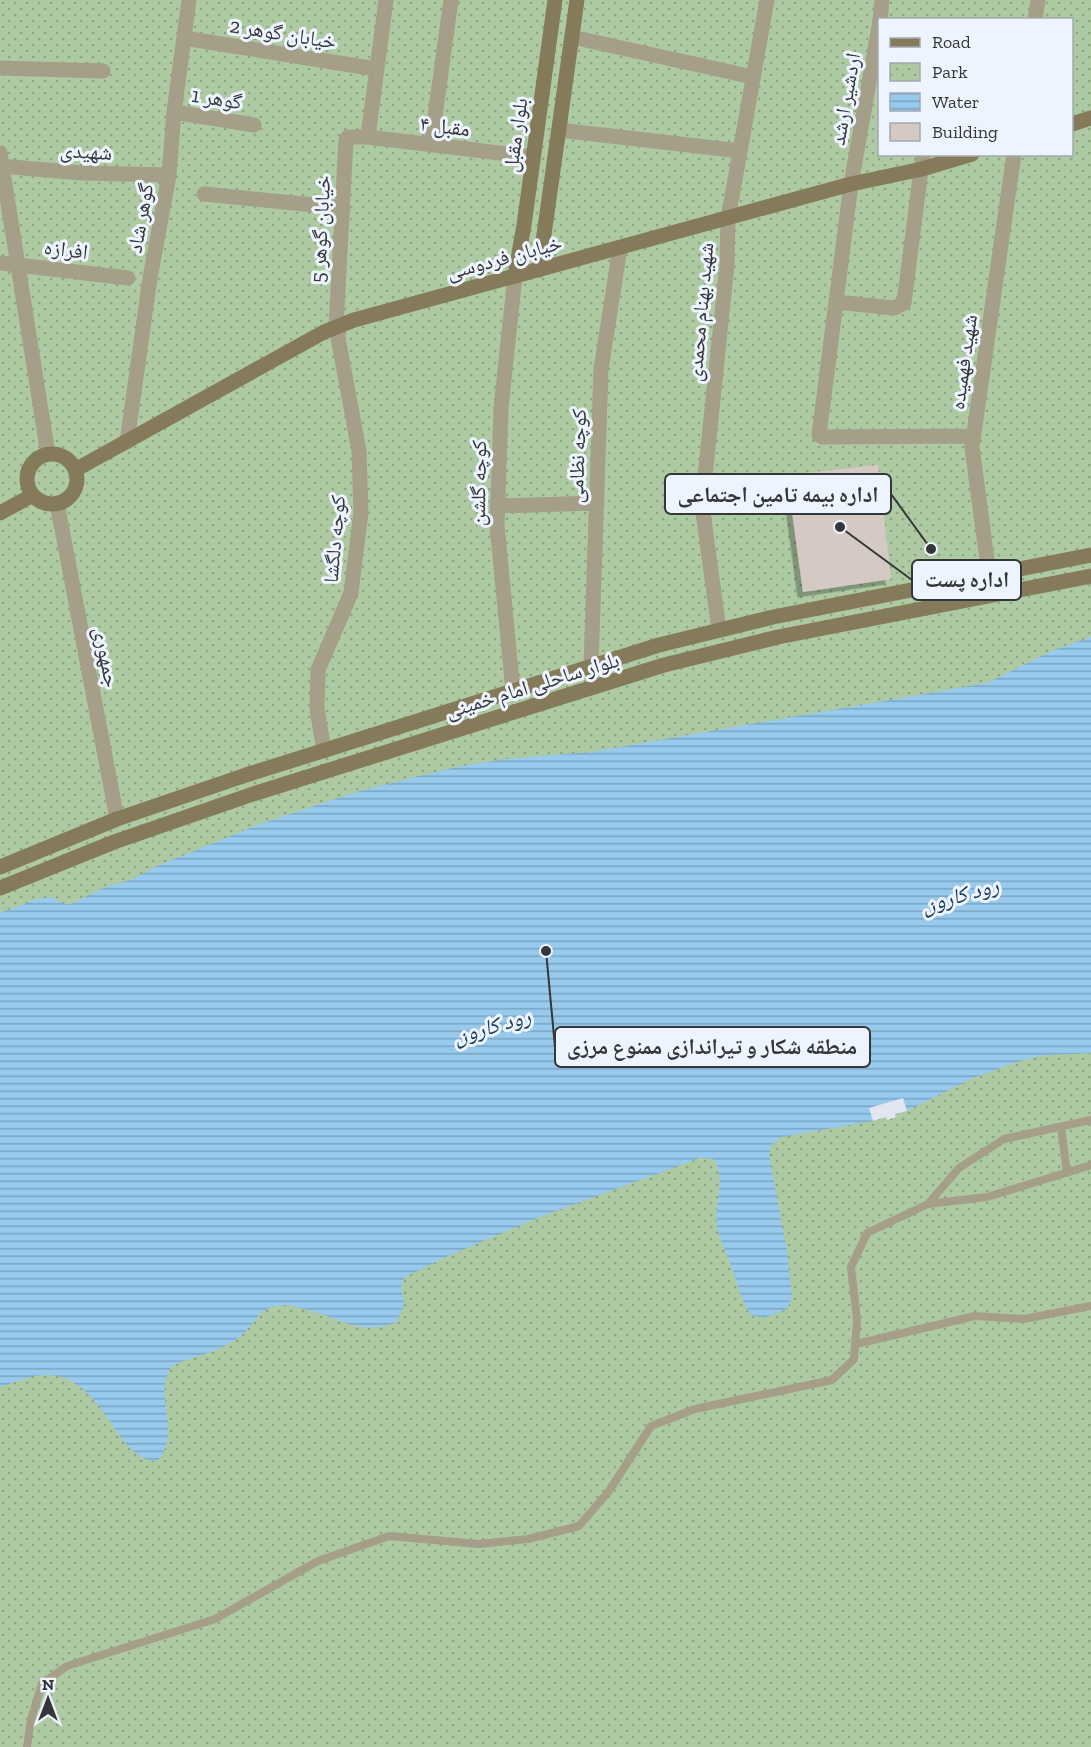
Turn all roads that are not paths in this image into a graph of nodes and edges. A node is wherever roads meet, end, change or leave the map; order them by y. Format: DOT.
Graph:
graph roads {
  1 [pos="189,0"];
  2 [pos="386,0"];
  3 [pos="451,0"];
  4 [pos="555,0"];
  5 [pos="577,0"];
  6 [pos="767,0"];
  7 [pos="882,0"];
  8 [pos="1038,0"];
  9 [pos="883,18"];
  10 [pos="1035,18"];
  11 [pos="572,37"];
  12 [pos="184,38"];
  13 [pos="878,45"];
  14 [pos="0,68"];
  15 [pos="376,69"];
  16 [pos="103,71"];
  17 [pos="753,77"];
  18 [pos="174,112"];
  19 [pos="1091,118"];
  20 [pos="1073,123"];
  21 [pos="254,125"];
  22 [pos="559,130"];
  23 [pos="351,136"];
  24 [pos="368,137"];
  25 [pos="431,146"];
  26 [pos="740,152"];
  27 [pos="960,156"];
  28 [pos="1014,156"];
  29 [pos="533,158"];
  30 [pos="1,162"];
  31 [pos="923,162"];
  32 [pos="169,175"];
  33 [pos="851,184"];
  34 [pos="204,194"];
  35 [pos="343,208"];
  36 [pos="728,219"];
  37 [pos="620,248"];
  38 [pos="0,263"];
  39 [pos="16,264"];
  40 [pos="539,270"];
  41 [pos="515,276"];
  42 [pos="128,278"];
  43 [pos="836,302"];
  44 [pos="336,327"];
  45 [pos="974,436"];
  46 [pos="127,442"];
  47 [pos="48,454"];
  48 [pos="75,470"];
  49 [pos="33,495"];
  50 [pos="57,503"];
  51 [pos="597,503"];
  52 [pos="497,506"];
  53 [pos="0,513"];
  54 [pos="1091,555"];
  55 [pos="989,575"];
  56 [pos="1091,576"];
  57 [pos="719,630"];
  58 [pos="591,667"];
  59 [pos="513,691"];
  60 [pos="324,751"];
  61 [pos="117,819"];
  62 [pos="120,840"];
  63 [pos="0,867"];
  64 [pos="0,888"];
  65 [pos="1091,1120"];
  66 [pos="1060,1127"];
  67 [pos="1091,1165"];
  68 [pos="1067,1173"];
  69 [pos="928,1204"];
  70 [pos="1091,1306"];
  71 [pos="856,1344"];
  72 [pos="27,1747"];
  1 -- 12 [label="street, گوهر شاد"];
  2 -- 15 [label="street"];
  3 -- 25 [label="street"];
  4 -- 29 [label="main road, بلوار مقبل"];
  5 -- 11 [label="main road, بلوار مقبل"];
  6 -- 17 [label="street, شهید بهنام محمدی"];
  7 -- 9 [label="street, اردشیر ارشد"];
  8 -- 10 [label="street"];
  11 -- 17 [label="street"];
  11 -- 22 [label="main road, بلوار مقبل"];
  12 -- 15 [label="street, خیابان گوهر 2"];
  12 -- 18 [label="street, گوهر شاد"];
  13 -- 33 [label="street, اردشیر ارشد"];
  14 -- 16 [label="street"];
  15 -- 24 [label="street"];
  17 -- 26 [label="street, شهید بهنام محمدی"];
  18 -- 21 [label="street, گوهر 1"];
  18 -- 32 [label="street, گوهر شاد"];
  19 -- 20 [label="main road"];
  22 -- 26 [label="street"];
  22 -- 40 [label="main road, بلوار مقبل"];
  23 -- 24 [label="street, مقبل ۴"];
  23 -- 35 [label="street, خیابان گوهر 5"];
  24 -- 25 [label="street, مقبل ۴"];
  25 -- 29 [label="street, مقبل ۴"];
  26 -- 36 [label="street, شهید بهنام محمدی"];
  27 -- 31 [label="main road, خیابان فردوسی"];
  28 -- 45 [label="street, شهید فهمیده"];
  29 -- 41 [label="main road, بلوار مقبل"];
  30 -- 32 [label="street, شهیدی"];
  30 -- 39 [label="street"];
  31 -- 33 [label="main road, خیابان فردوسی"];
  31 -- 43 [label="street"];
  32 -- 46 [label="street, گوهر شاد"];
  33 -- 36 [label="main road, خیابان فردوسی"];
  33 -- 43 [label="street, اردشیر ارشد"];
  34 -- 35 [label="street"];
  35 -- 44 [label="street, خیابان گوهر 5"];
  36 -- 37 [label="main road, خیابان فردوسی"];
  36 -- 57 [label="street, شهید بهنام محمدی"];
  37 -- 40 [label="main road, خیابان فردوسی"];
  37 -- 51 [label="street, کوچه نظامی"];
  38 -- 39 [label="street, افرازه"];
  39 -- 42 [label="street, افرازه"];
  39 -- 47 [label="street"];
  40 -- 41 [label="main road, خیابان فردوسی"];
  41 -- 44 [label="main road, خیابان فردوسی"];
  41 -- 52 [label="street, کوچه گلشن"];
  43 -- 45 [label="street, اردشیر ارشد"];
  44 -- 46 [label="main road, خیابان فردوسی"];
  44 -- 60 [label="street, کوچه دلگشا"];
  45 -- 55 [label="street, شهید فهمیده"];
  46 -- 48 [label="main road, خیابان فردوسی"];
  47 -- 48 [label="main road"];
  47 -- 49 [label="main road"];
  48 -- 50 [label="main road"];
  49 -- 50 [label="main road"];
  49 -- 53 [label="main road"];
  50 -- 61 [label="street, جمهوری"];
  51 -- 52 [label="street"];
  51 -- 58 [label="street, کوچه نظامی"];
  52 -- 59 [label="street, کوچه گلشن"];
  54 -- 55 [label="main road, بلوار ساحلی امام خمینی"];
  55 -- 57 [label="main road, بلوار ساحلی امام خمینی"];
  56 -- 62 [label="main road, بلوار ساحلی امام خمینی"];
  57 -- 58 [label="main road, بلوار ساحلی امام خمینی"];
  58 -- 59 [label="main road, بلوار ساحلی امام خمینی"];
  59 -- 60 [label="main road, بلوار ساحلی امام خمینی"];
  60 -- 61 [label="main road, بلوار ساحلی امام خمینی"];
  61 -- 62 [label="main road"];
  61 -- 63 [label="main road, بلوار ساحلی امام خمینی"];
  62 -- 64 [label="main road, بلوار ساحلی امام خمینی"];
  65 -- 66 [label="lane"];
  66 -- 68 [label="lane"];
  66 -- 69 [label="lane"];
  67 -- 68 [label="lane"];
  68 -- 69 [label="lane"];
  69 -- 71 [label="lane"];
  70 -- 71 [label="lane"];
  71 -- 72 [label="lane"];
}
